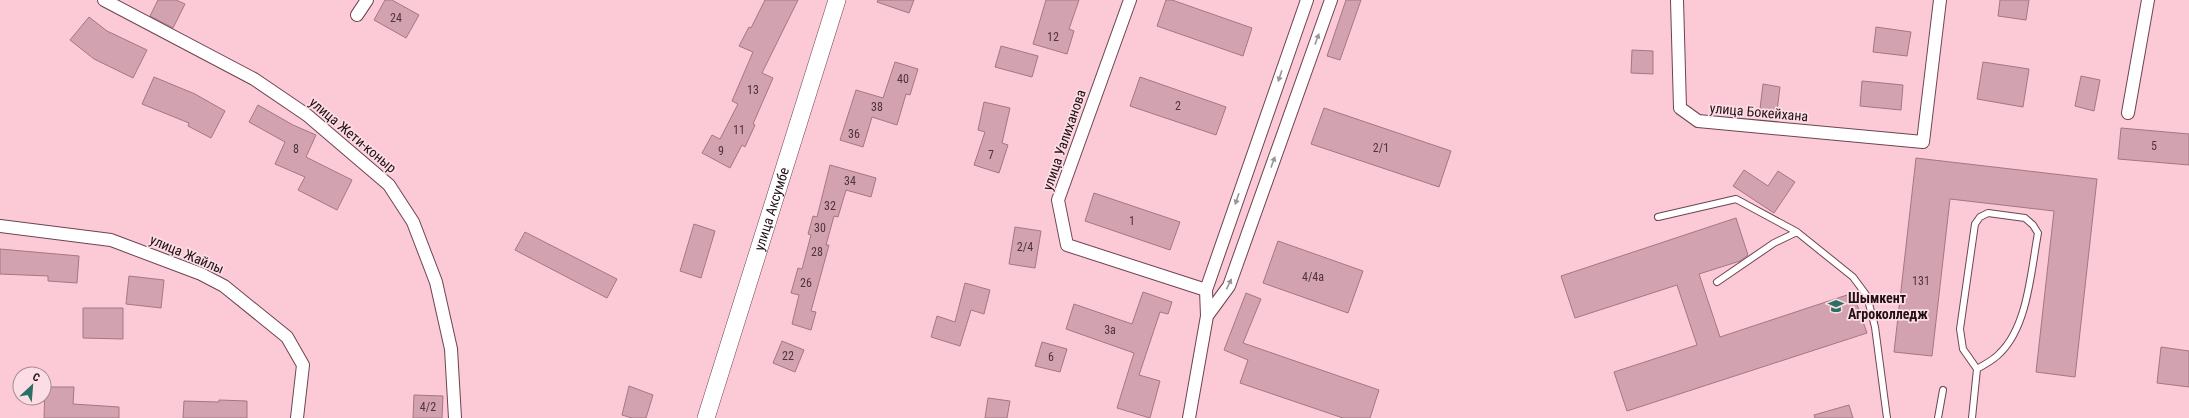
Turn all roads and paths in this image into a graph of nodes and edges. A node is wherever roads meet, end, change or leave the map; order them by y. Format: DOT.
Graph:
graph roads {
  1 [pos="104,0"];
  2 [pos="367,0"];
  3 [pos="837,0"];
  4 [pos="1130,0"];
  5 [pos="1307,0"];
  6 [pos="1331,0"];
  7 [pos="1677,0"];
  8 [pos="1940,0"];
  9 [pos="2148,0"];
  10 [pos="357,15"];
  11 [pos="2128,113"];
  12 [pos="1658,217"];
  13 [pos="0,226"];
  14 [pos="1797,232"];
  15 [pos="1717,282"];
  16 [pos="1206,290"];
  17 [pos="1207,316"];
  18 [pos="1978,369"];
  19 [pos="1943,390"];
  20 [pos="297,418"];
  21 [pos="455,418"];
  22 [pos="706,418"];
  23 [pos="1189,418"];
  24 [pos="1887,418"];
  25 [pos="1938,418"];
  26 [pos="1972,418"];
  1 -- 21 [label="street, улица Жети-коныр"];
  2 -- 10 [label="street"];
  3 -- 22 [label="main road, улица Аксумбе"];
  4 -- 16 [label="street, улица Уалиханова"];
  5 -- 16 [label="street, one-way"];
  17 -- 6 [label="street, one-way"];
  7 -- 8 [label="street, улица Бокейхана"];
  9 -- 11 [label="street"];
  12 -- 14 [label="lane"];
  13 -- 20 [label="street, улица Жайлы"];
  14 -- 15 [label="lane"];
  14 -- 24 [label="lane"];
  16 -- 17 [label="street"];
  17 -- 23 [label="street"];
  18 -- 18 [label="lane"];
  18 -- 26 [label="lane"];
  19 -- 25 [label="lane"];
}
